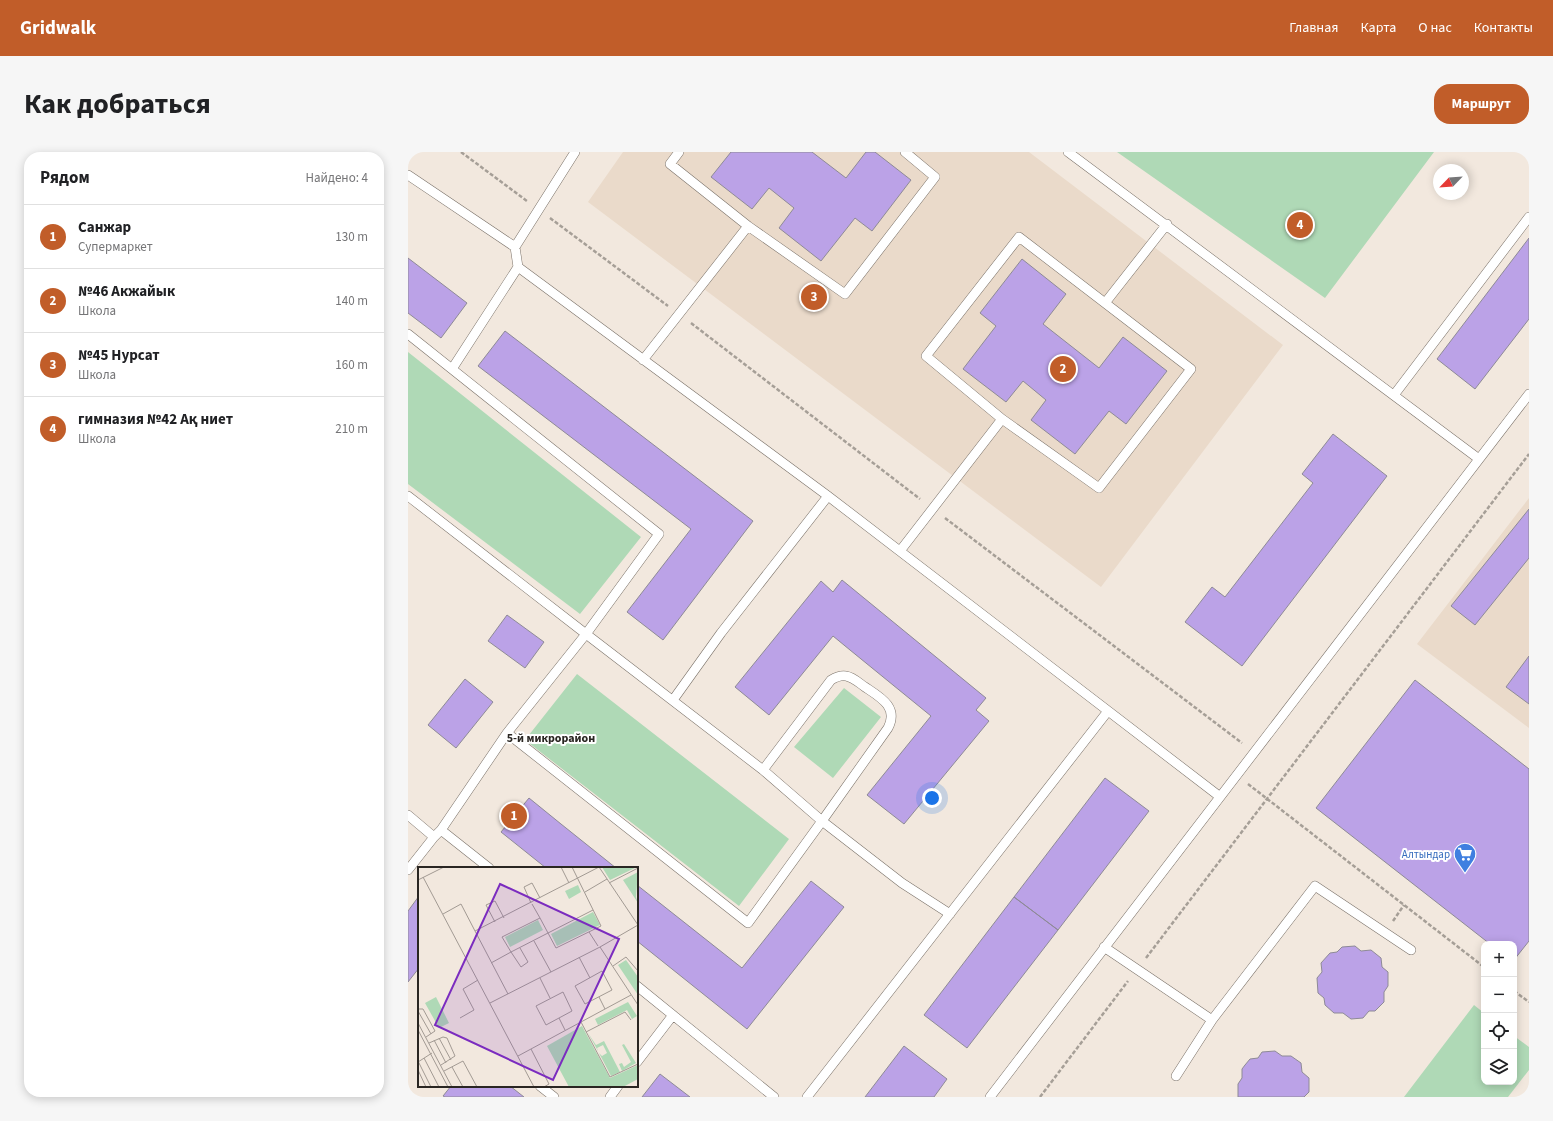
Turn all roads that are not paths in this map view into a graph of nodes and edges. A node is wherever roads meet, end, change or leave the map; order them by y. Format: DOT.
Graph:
graph roads {
  1 [pos="576,152"];
  2 [pos="679,152"];
  3 [pos="905,152"];
  4 [pos="1068,152"];
  5 [pos="408,175"];
  6 [pos="1529,217"];
  7 [pos="1167,224"];
  8 [pos="748,226"];
  9 [pos="515,247"];
  10 [pos="518,267"];
  11 [pos="1105,303"];
  12 [pos="408,334"];
  13 [pos="643,360"];
  14 [pos="452,369"];
  15 [pos="1529,394"];
  16 [pos="1394,395"];
  17 [pos="1002,419"];
  18 [pos="1479,459"];
  19 [pos="408,496"];
  20 [pos="828,496"];
  21 [pos="900,551"];
  22 [pos="586,634"];
  23 [pos="673,700"];
  24 [pos="1108,711"];
  25 [pos="507,733"];
  26 [pos="763,770"];
  27 [pos="1219,796"];
  28 [pos="408,815"];
  29 [pos="822,821"];
  30 [pos="441,830"];
  31 [pos="434,837"];
  32 [pos="488,867"];
  33 [pos="408,870"];
  34 [pos="950,914"];
  35 [pos="1104,947"];
  36 [pos="1411,950"];
  37 [pos="638,987"];
  38 [pos="673,1015"];
  39 [pos="1212,1020"];
  40 [pos="638,1061"];
  41 [pos="1176,1076"];
  42 [pos="541,1087"];
  43 [pos="617,1087"];
  44 [pos="554,1097"];
  45 [pos="610,1097"];
  46 [pos="774,1097"];
  47 [pos="807,1097"];
  48 [pos="990,1097"];
  1 -- 9 [label="lane"];
  2 -- 8 [label="lane"];
  3 -- 8 [label="lane"];
  4 -- 7 [label="lane"];
  5 -- 9 [label="lane"];
  6 -- 16 [label="lane"];
  7 -- 11 [label="lane"];
  7 -- 16 [label="lane"];
  8 -- 13 [label="lane"];
  9 -- 10 [label="lane"];
  10 -- 13 [label="lane"];
  10 -- 14 [label="lane"];
  11 -- 17 [label="lane"];
  11 -- 17 [label="lane"];
  12 -- 14 [label="lane"];
  13 -- 20 [label="lane"];
  14 -- 22 [label="lane"];
  15 -- 18 [label="lane"];
  16 -- 18 [label="lane"];
  17 -- 21 [label="lane"];
  18 -- 27 [label="lane"];
  19 -- 22 [label="lane"];
  20 -- 21 [label="lane"];
  20 -- 23 [label="lane"];
  21 -- 24 [label="lane"];
  22 -- 23 [label="lane"];
  22 -- 25 [label="lane"];
  23 -- 26 [label="lane"];
  24 -- 27 [label="lane"];
  24 -- 34 [label="lane"];
  25 -- 29 [label="lane"];
  25 -- 30 [label="lane"];
  26 -- 29 [label="lane"];
  26 -- 29 [label="lane"];
  27 -- 35 [label="lane"];
  28 -- 31 [label="lane"];
  29 -- 34 [label="lane"];
  30 -- 31 [label="lane"];
  30 -- 32 [label="lane"];
  31 -- 33 [label="lane"];
  34 -- 47 [label="lane"];
  35 -- 39 [label="lane"];
  35 -- 48 [label="lane"];
  36 -- 39 [label="lane"];
  37 -- 38 [label="lane"];
  38 -- 40 [label="lane"];
  38 -- 46 [label="lane"];
  39 -- 41 [label="lane"];
  42 -- 44 [label="lane"];
  43 -- 45 [label="lane"];
}
